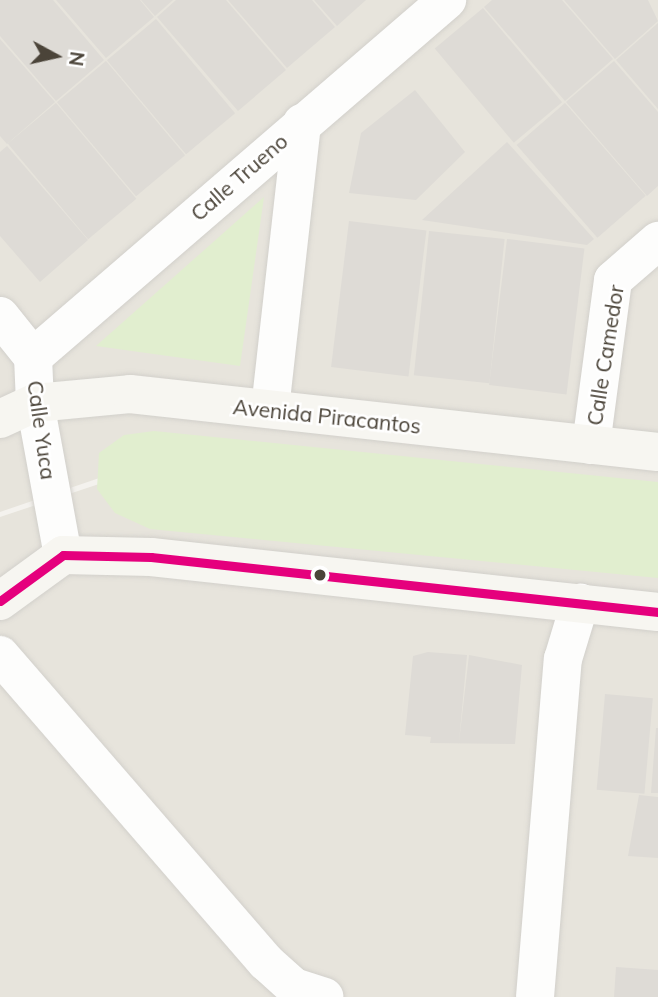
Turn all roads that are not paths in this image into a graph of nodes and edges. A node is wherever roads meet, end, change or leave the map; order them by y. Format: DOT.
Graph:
graph roads {
  1 [pos="447,0"];
  2 [pos="302,123"];
  3 [pos="658,241"];
  4 [pos="0,316"];
  5 [pos="33,357"];
  6 [pos="35,403"];
  7 [pos="270,409"];
  8 [pos="0,419"];
  9 [pos="591,445"];
  10 [pos="658,452"];
  11 [pos="63,555"];
  12 [pos="0,601"];
  13 [pos="580,603"];
  14 [pos="658,612"];
  15 [pos="0,655"];
  16 [pos="324,997"];
  17 [pos="535,997"];
  1 -- 2 [label="street, Calle Trueno"];
  2 -- 5 [label="street, Calle Trueno"];
  2 -- 7 [label="street"];
  3 -- 9 [label="street, Calle Camedor"];
  4 -- 5 [label="street, Calle Yuca"];
  5 -- 6 [label="street, Calle Yuca"];
  6 -- 7 [label="street, Avenida Piracantos"];
  6 -- 8 [label="street, Avenida Piracantos"];
  6 -- 11 [label="street, Calle Yuca"];
  7 -- 9 [label="street, Avenida Piracantos"];
  9 -- 10 [label="street, Avenida Piracantos"];
  11 -- 12 [label="street"];
  11 -- 13 [label="street"];
  13 -- 14 [label="street"];
  13 -- 17 [label="street"];
  15 -- 16 [label="street"];
}
